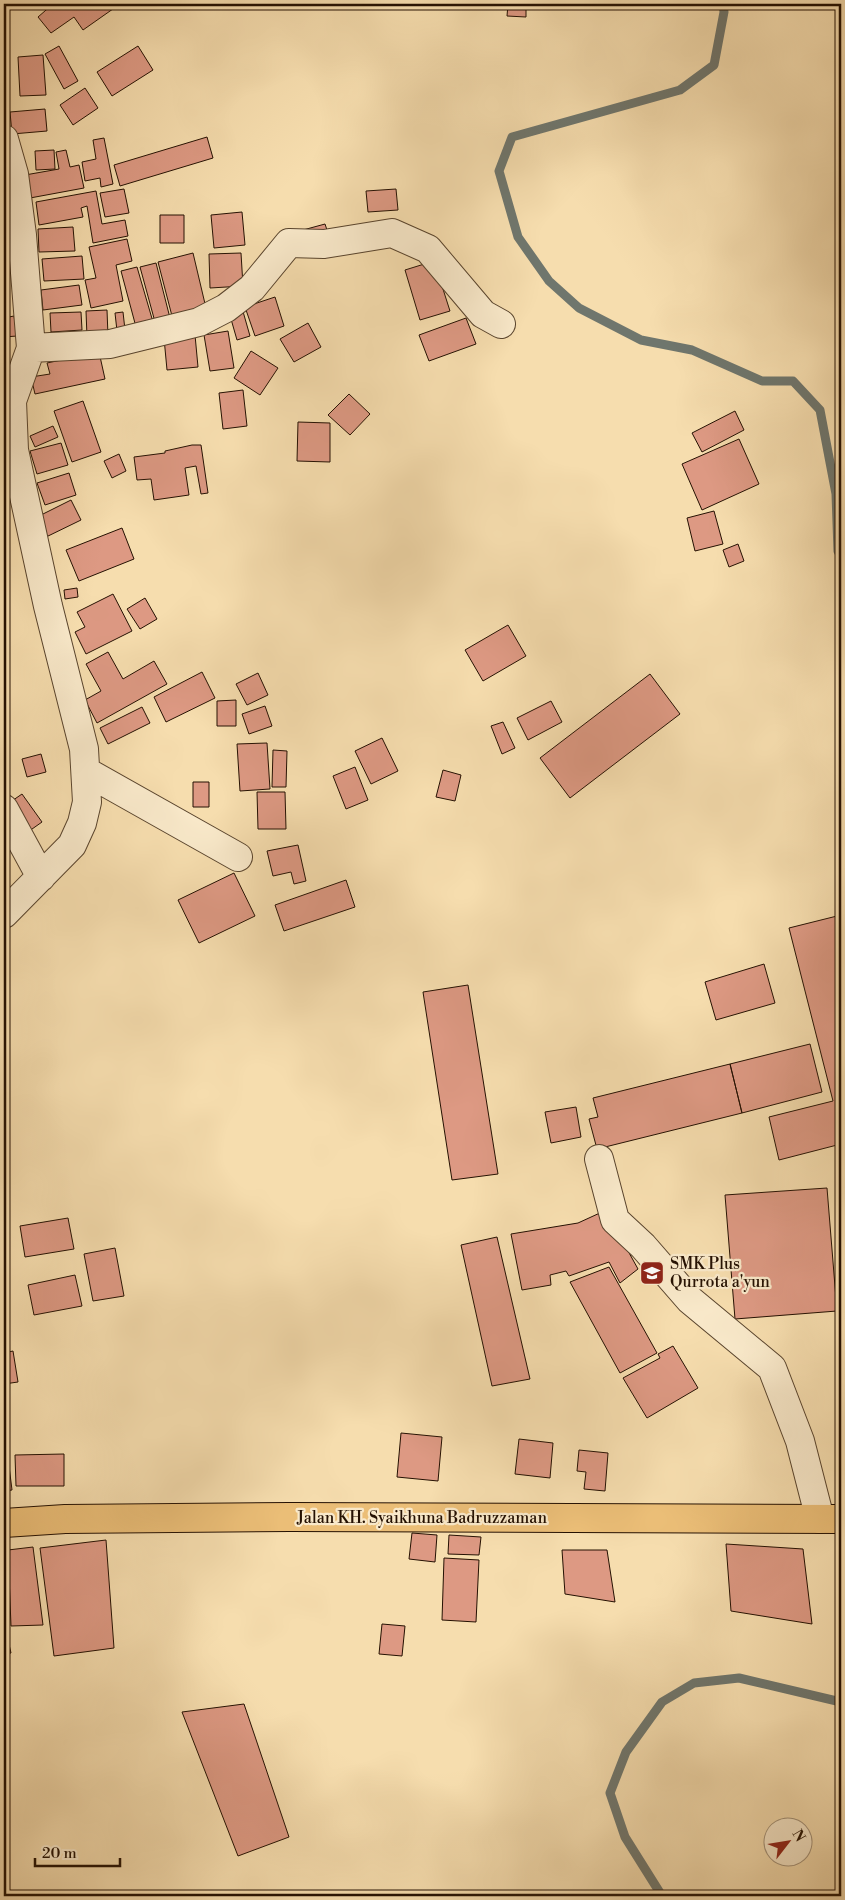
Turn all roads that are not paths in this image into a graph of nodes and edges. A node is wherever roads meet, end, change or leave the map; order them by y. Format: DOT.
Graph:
graph roads {
  1 [pos="4,139"];
  2 [pos="501,324"];
  3 [pos="31,348"];
  4 [pos="87,772"];
  5 [pos="4,809"];
  6 [pos="238,857"];
  7 [pos="41,877"];
  8 [pos="4,914"];
  9 [pos="599,1159"];
  10 [pos="830,1519"];
  11 [pos="4,1524"];
  1 -- 3 [label="street"];
  2 -- 3 [label="street"];
  3 -- 4 [label="street"];
  4 -- 6 [label="street"];
  4 -- 7 [label="street"];
  5 -- 7 [label="street"];
  7 -- 8 [label="street"];
  9 -- 10 [label="street"];
  10 -- 11 [label="main road, Jalan KH. Syaikhuna Badruzzaman"];
}
